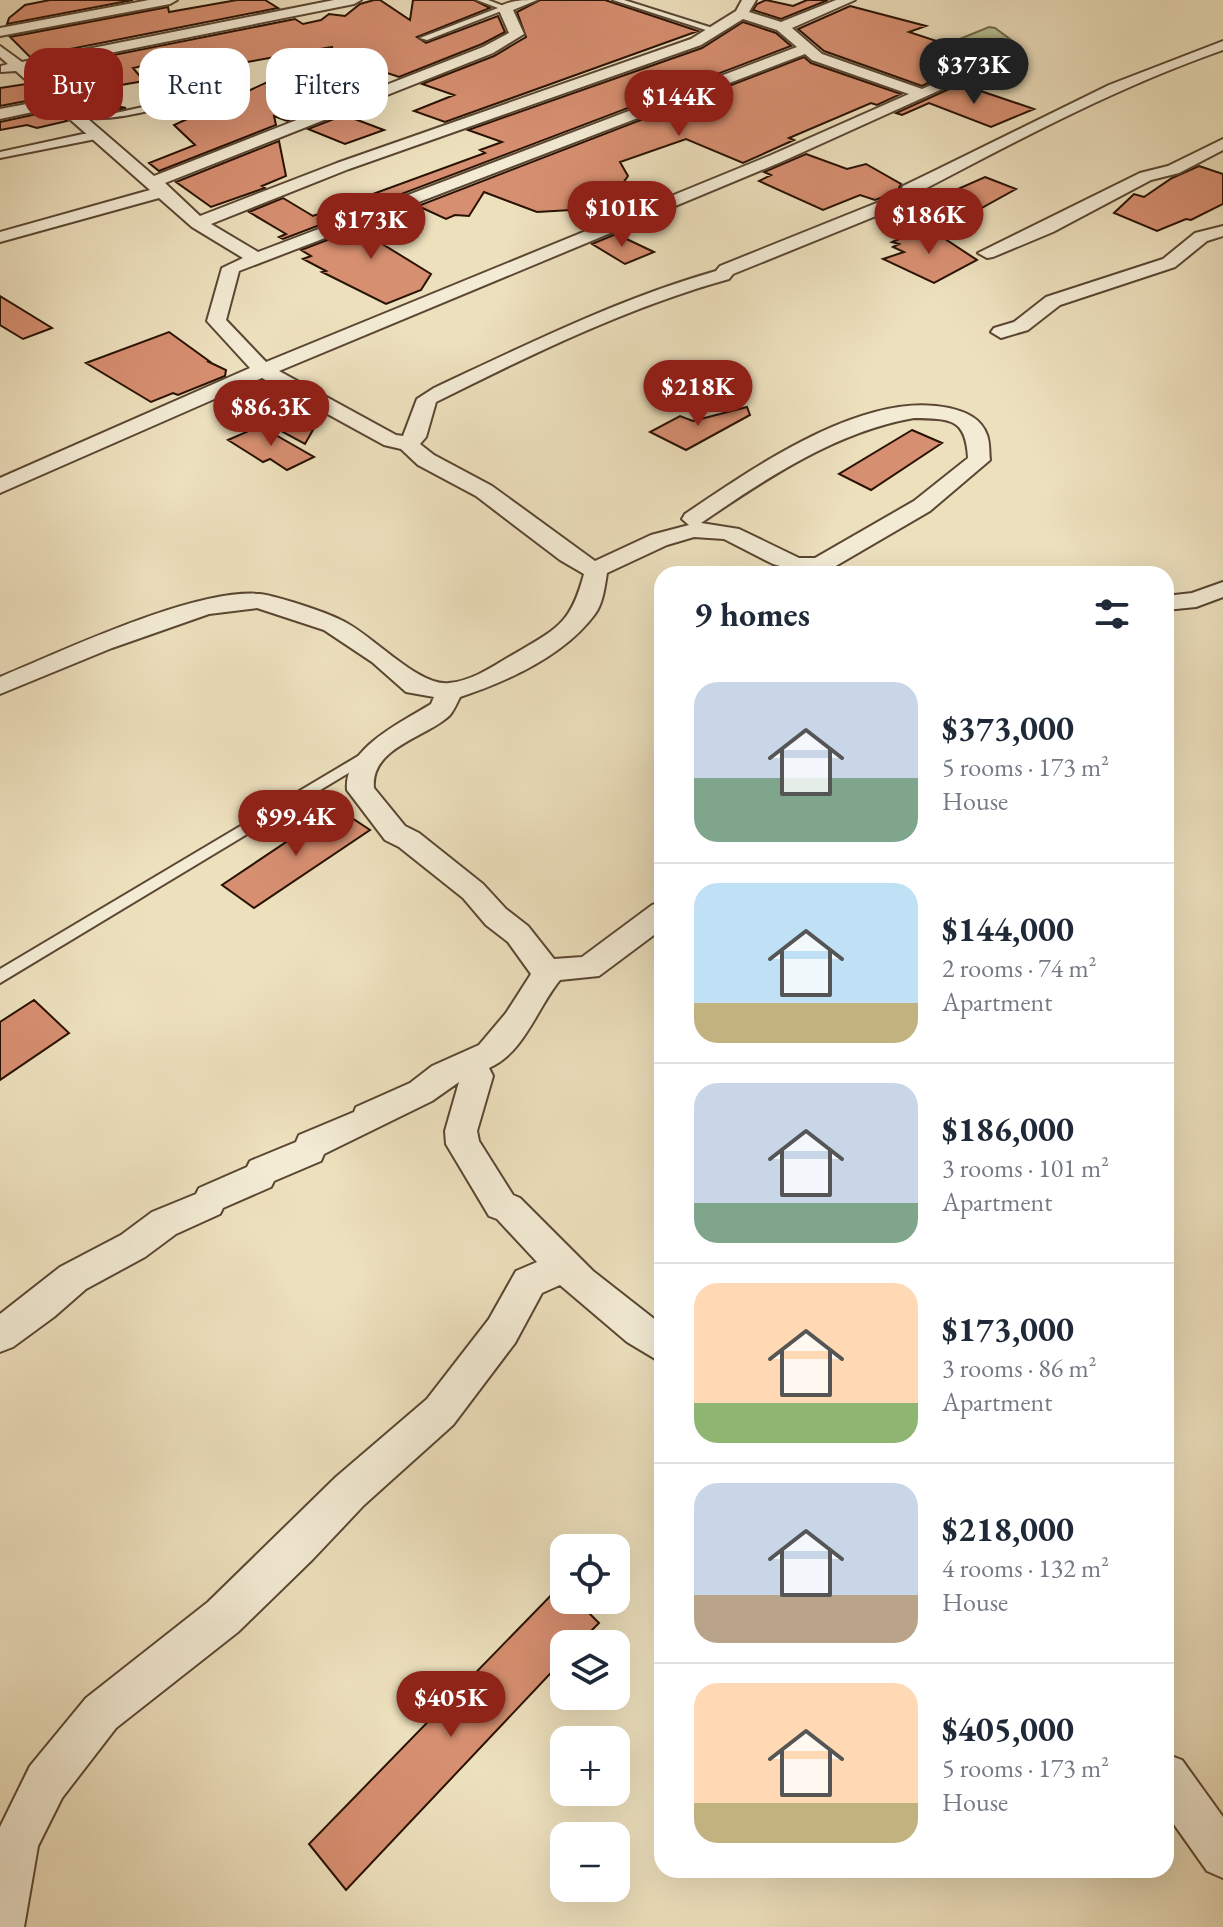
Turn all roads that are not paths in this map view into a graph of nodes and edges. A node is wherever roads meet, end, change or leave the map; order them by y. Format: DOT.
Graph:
graph roads {
  1 [pos="170,0"];
  2 [pos="354,0"];
  3 [pos="481,0"];
  4 [pos="530,0"];
  5 [pos="617,0"];
  6 [pos="848,0"];
  7 [pos="745,7"];
  8 [pos="505,8"];
  9 [pos="782,27"];
  10 [pos="718,31"];
  11 [pos="0,32"];
  12 [pos="424,38"];
  13 [pos="1223,45"];
  14 [pos="805,49"];
  15 [pos="0,50"];
  16 [pos="20,66"];
  17 [pos="24,69"];
  18 [pos="0,70"];
  19 [pos="975,71"];
  20 [pos="923,94"];
  21 [pos="24,111"];
  22 [pos="0,114"];
  23 [pos="82,120"];
  24 [pos="102,137"];
  25 [pos="1223,144"];
  26 [pos="0,155"];
  27 [pos="156,184"];
  28 [pos="198,223"];
  29 [pos="1223,231"];
  30 [pos="0,237"];
  31 [pos="987,253"];
  32 [pos="257,259"];
  33 [pos="1001,332"];
  34 [pos="263,370"];
  35 [pos="407,443"];
  36 [pos="0,486"];
  37 [pos="693,519"];
  38 [pos="593,570"];
  39 [pos="1223,589"];
  40 [pos="1174,602"];
  41 [pos="0,686"];
  42 [pos="450,692"];
  43 [pos="375,751"];
  44 [pos="654,920"];
  45 [pos="550,972"];
  46 [pos="0,977"];
  47 [pos="469,1063"];
  48 [pos="563,1268"];
  49 [pos="0,1335"];
  50 [pos="654,1341"];
  51 [pos="1174,1787"];
  52 [pos="1223,1855"];
  53 [pos="1,1927"];
  1 -- 11 [label="street"];
  2 -- 16 [label="street"];
  3 -- 8 [label="lane"];
  4 -- 8 [label="street"];
  5 -- 10 [label="lane"];
  6 -- 9 [label="street"];
  7 -- 9 [label="street"];
  7 -- 10 [label="street"];
  8 -- 12 [label="lane"];
  8 -- 27 [label="street"];
  9 -- 14 [label="street"];
  10 -- 28 [label="street"];
  13 -- 35 [label="street"];
  14 -- 20 [label="street"];
  14 -- 32 [label="street"];
  15 -- 16 [label="street"];
  16 -- 17 [label="street"];
  16 -- 18 [label="street"];
  19 -- 20 [label="street"];
  20 -- 34 [label="street"];
  21 -- 22 [label="street"];
  23 -- 24 [label="street"];
  24 -- 26 [label="lane"];
  24 -- 27 [label="street"];
  25 -- 31 [label="street"];
  27 -- 28 [label="street"];
  27 -- 30 [label="street"];
  28 -- 32 [label="street"];
  29 -- 33 [label="street"];
  32 -- 34 [label="street"];
  34 -- 35 [label="street"];
  34 -- 36 [label="street"];
  35 -- 38 [label="street"];
  37 -- 38 [label="street"];
  38 -- 42 [label="street"];
  39 -- 40 [label="street"];
  41 -- 42 [label="street"];
  42 -- 43 [label="street"];
  43 -- 45 [label="street"];
  43 -- 46 [label="lane"];
  44 -- 45 [label="street"];
  45 -- 47 [label="street"];
  47 -- 48 [label="street"];
  47 -- 49 [label="street"];
  48 -- 50 [label="street"];
  48 -- 53 [label="street"];
  51 -- 52 [label="street"];
}
